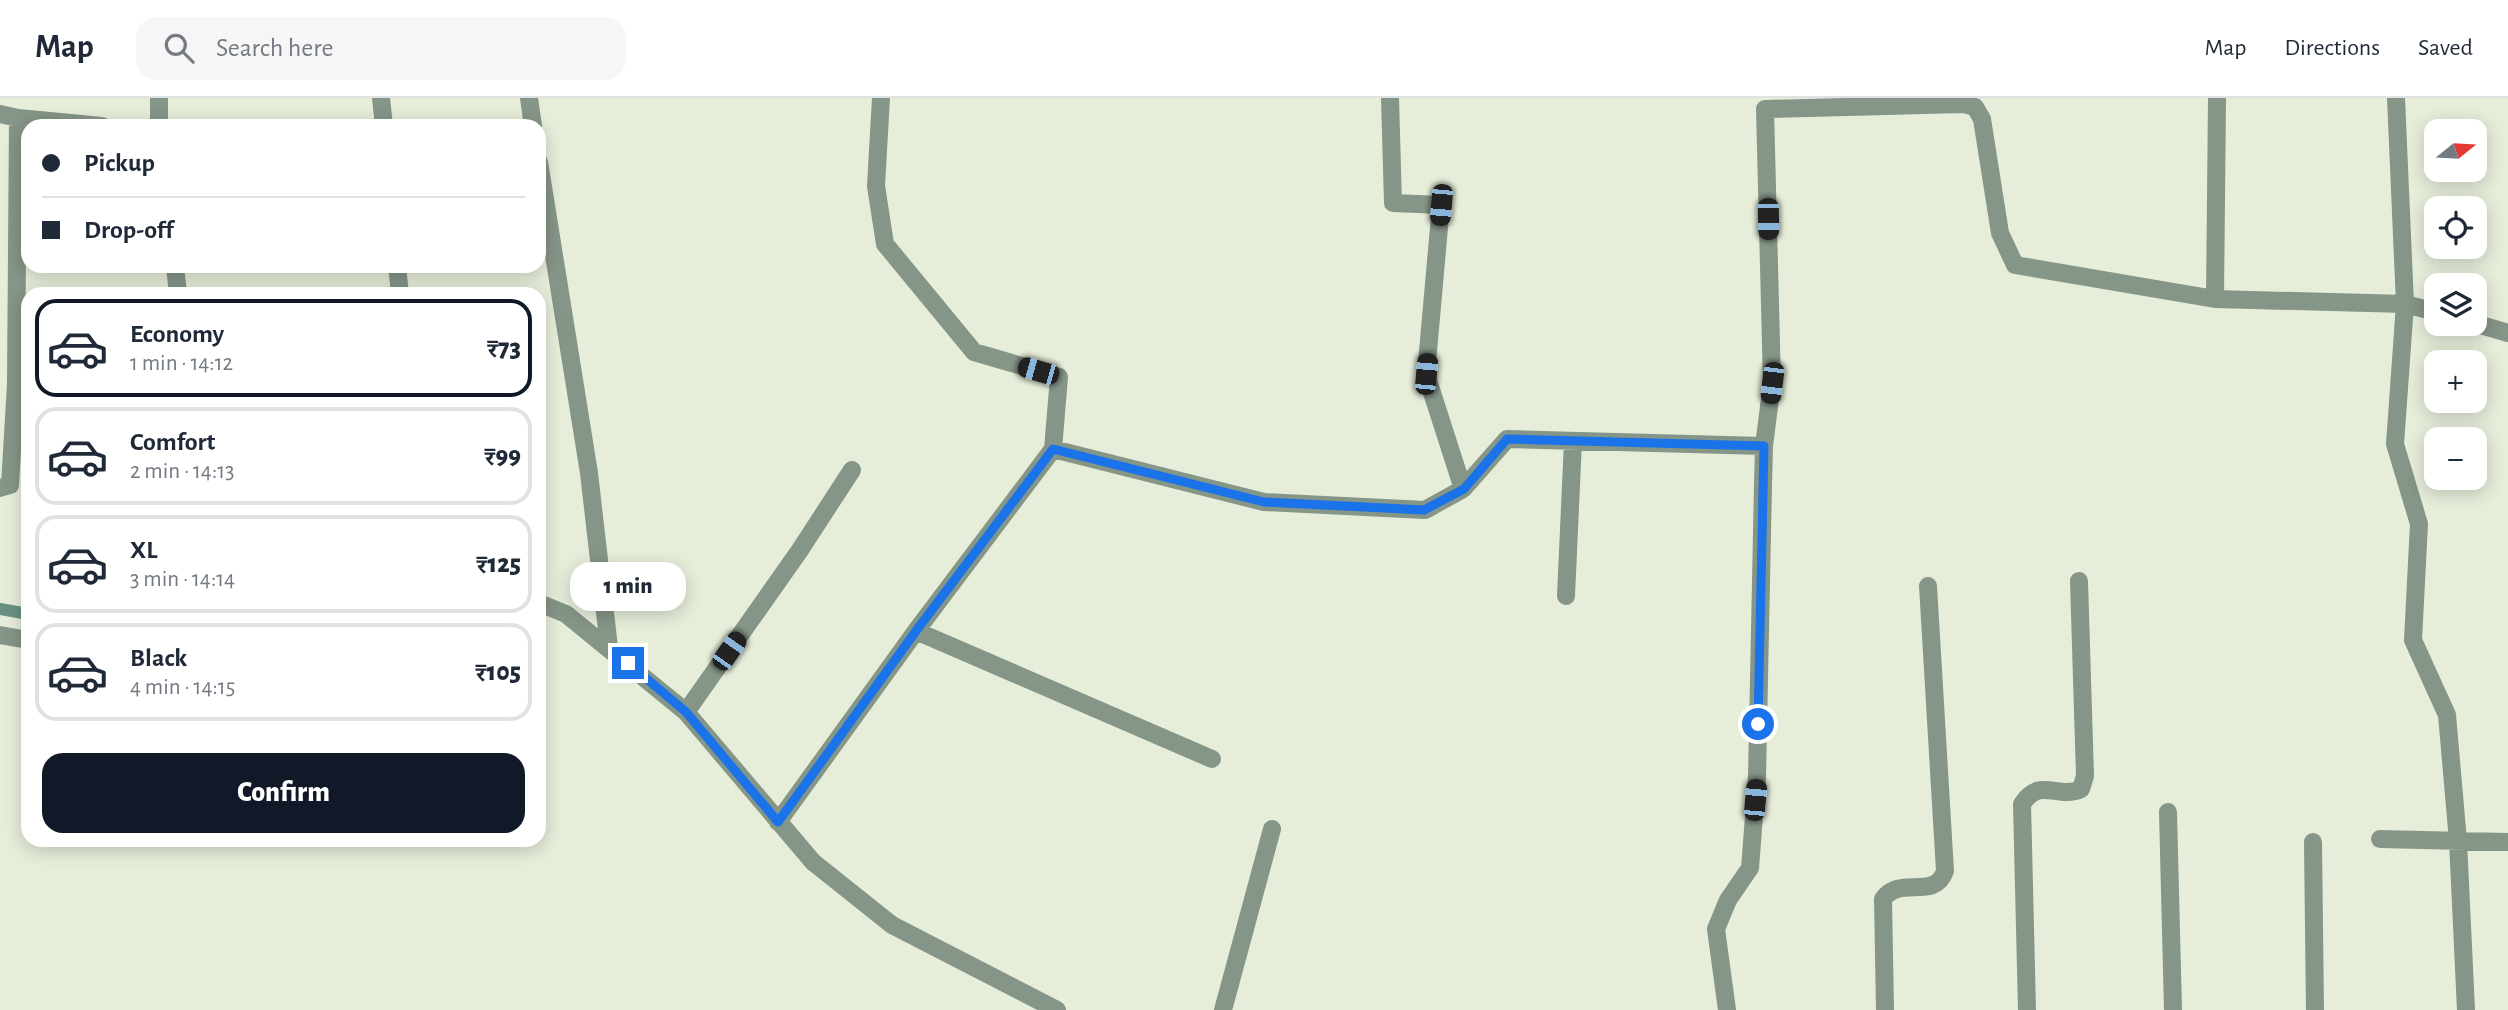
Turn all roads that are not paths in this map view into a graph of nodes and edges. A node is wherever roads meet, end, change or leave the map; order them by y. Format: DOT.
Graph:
graph roads {
  1 [pos="159,98"];
  2 [pos="381,98"];
  3 [pos="529,98"];
  4 [pos="881,98"];
  5 [pos="1390,98"];
  6 [pos="2217,98"];
  7 [pos="2396,98"];
  8 [pos="1765,104"];
  9 [pos="0,114"];
  10 [pos="18,118"];
  11 [pos="28,119"];
  12 [pos="159,119"];
  13 [pos="383,119"];
  14 [pos="532,119"];
  15 [pos="546,206"];
  16 [pos="2215,299"];
  17 [pos="2405,304"];
  18 [pos="2424,309"];
  19 [pos="2487,327"];
  20 [pos="2508,333"];
  21 [pos="1573,441"];
  22 [pos="1764,446"];
  23 [pos="1053,449"];
  24 [pos="852,470"];
  25 [pos="0,488"];
  26 [pos="1464,489"];
  27 [pos="2079,581"];
  28 [pos="1928,586"];
  29 [pos="1566,596"];
  30 [pos="546,606"];
  31 [pos="916,631"];
  32 [pos="0,635"];
  33 [pos="21,639"];
  34 [pos="609,647"];
  35 [pos="686,712"];
  36 [pos="1212,759"];
  37 [pos="2168,812"];
  38 [pos="778,822"];
  39 [pos="1272,829"];
  40 [pos="2380,839"];
  41 [pos="2458,841"];
  42 [pos="2313,842"];
  43 [pos="2508,842"];
  44 [pos="1057,1010"];
  45 [pos="1223,1010"];
  46 [pos="1727,1010"];
  47 [pos="1885,1010"];
  48 [pos="2027,1010"];
  49 [pos="2173,1010"];
  50 [pos="2315,1010"];
  51 [pos="2466,1010"];
  1 -- 12 [label="street"];
  2 -- 13 [label="street"];
  3 -- 14 [label="street"];
  4 -- 23 [label="street"];
  5 -- 26 [label="street"];
  6 -- 16 [label="street"];
  7 -- 17 [label="street"];
  8 -- 16 [label="street"];
  8 -- 22 [label="street"];
  9 -- 10 [label="street"];
  10 -- 11 [label="street"];
  10 -- 25 [label="street"];
  15 -- 34 [label="street"];
  16 -- 17 [label="street"];
  17 -- 18 [label="street"];
  17 -- 41 [label="street"];
  19 -- 20 [label="street"];
  21 -- 22 [label="street"];
  21 -- 26 [label="street"];
  21 -- 29 [label="street"];
  22 -- 46 [label="street"];
  23 -- 26 [label="street"];
  23 -- 31 [label="street"];
  24 -- 35 [label="street"];
  27 -- 48 [label="street"];
  28 -- 47 [label="street"];
  30 -- 34 [label="street"];
  31 -- 36 [label="street"];
  31 -- 38 [label="street"];
  32 -- 33 [label="street"];
  34 -- 35 [label="street"];
  35 -- 38 [label="street"];
  37 -- 49 [label="street"];
  38 -- 44 [label="street"];
  39 -- 45 [label="street"];
  40 -- 41 [label="street"];
  41 -- 43 [label="street"];
  41 -- 51 [label="street"];
  42 -- 50 [label="street"];
}
